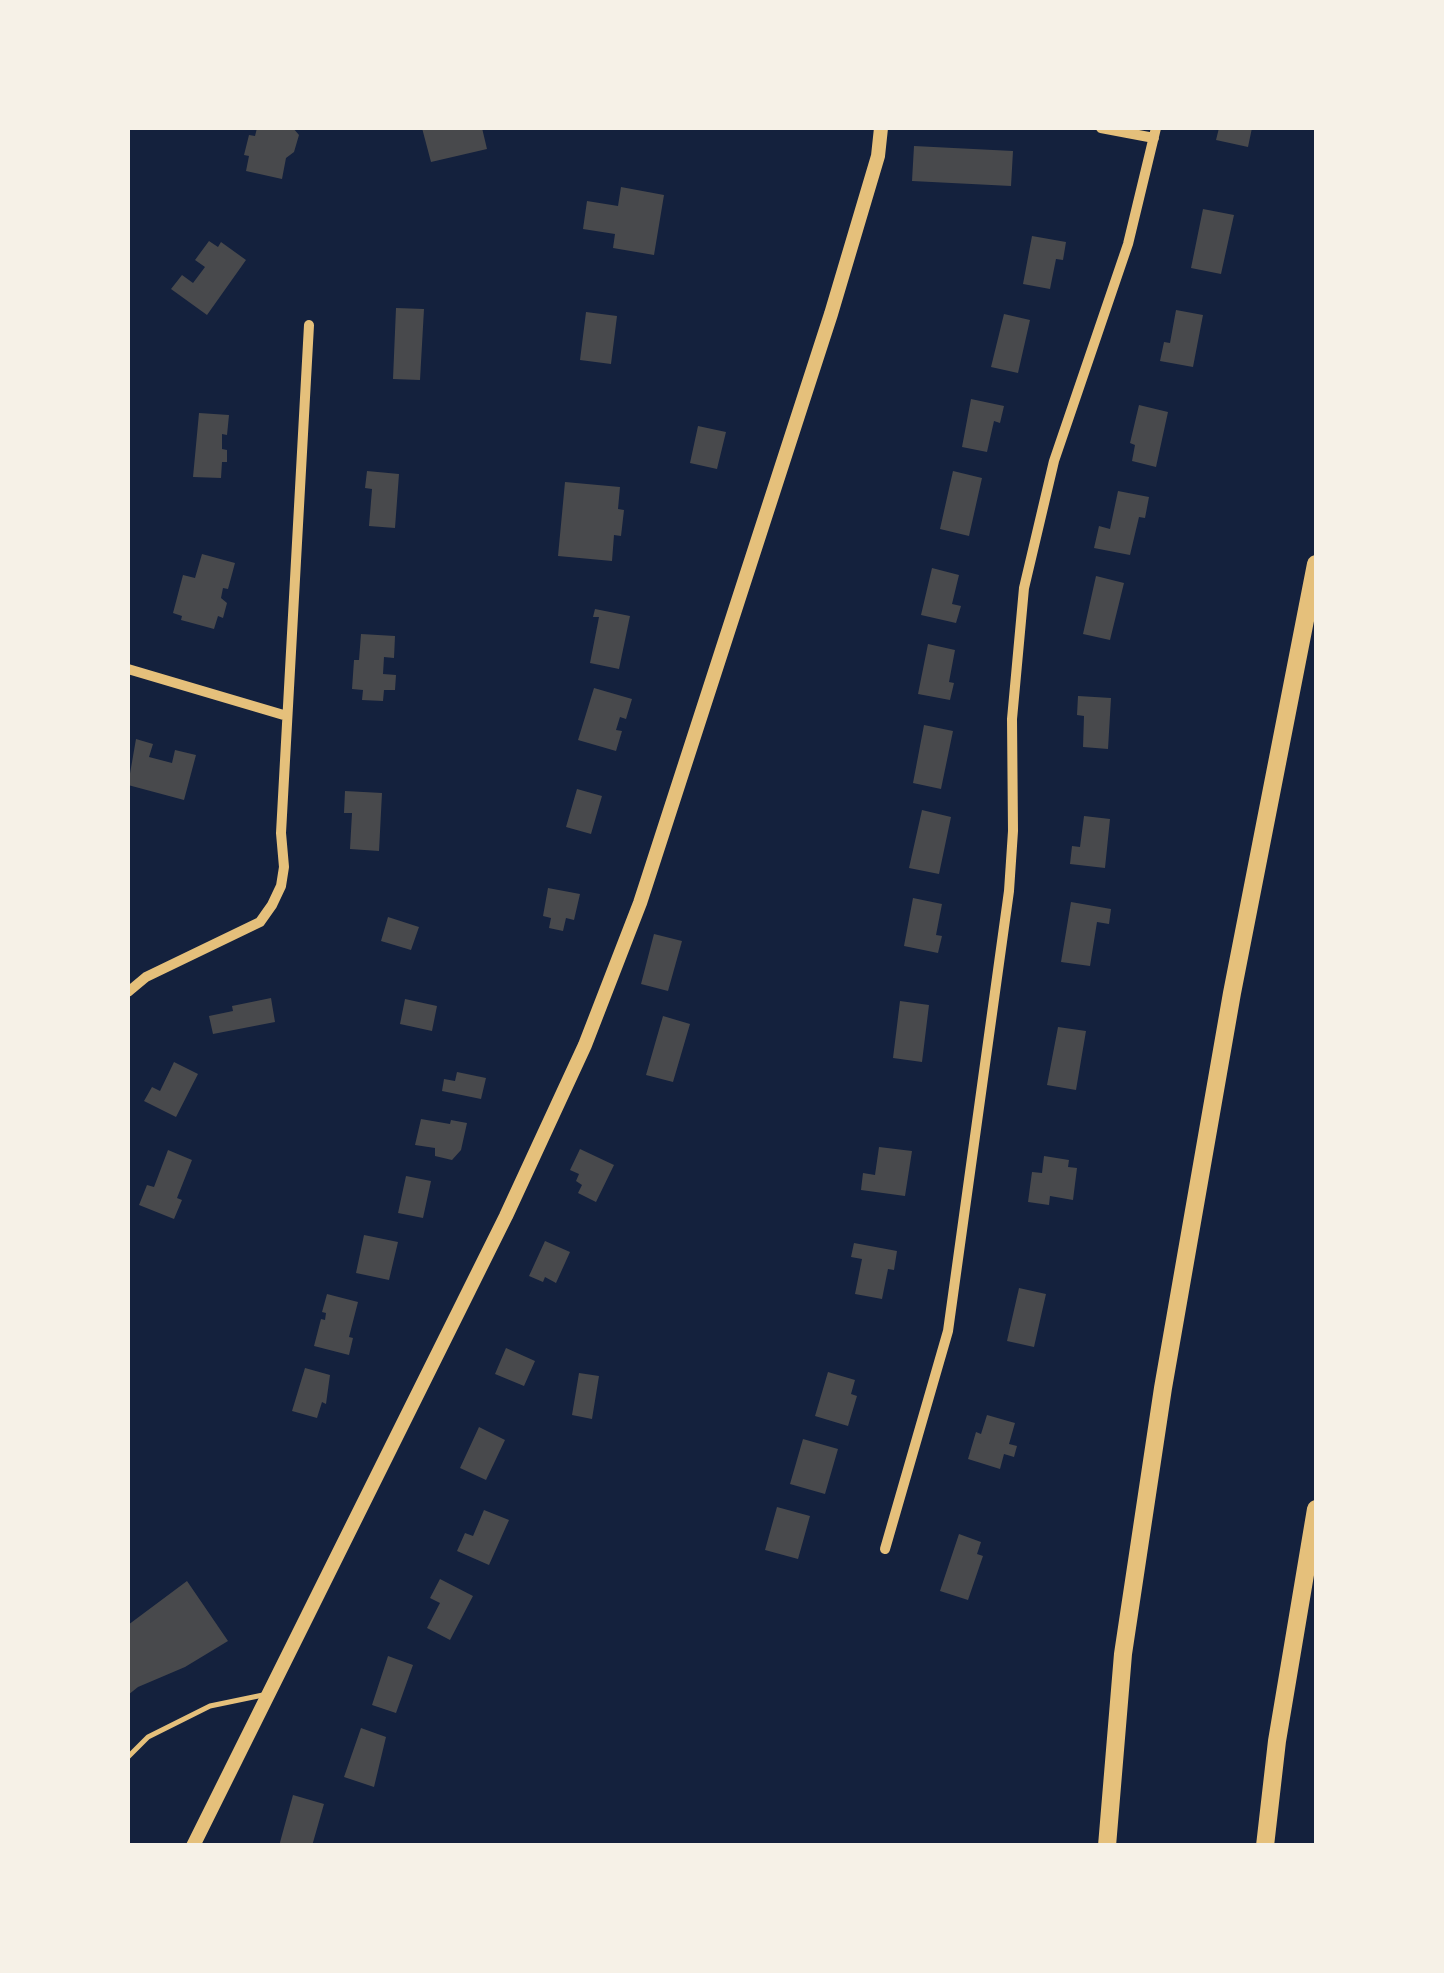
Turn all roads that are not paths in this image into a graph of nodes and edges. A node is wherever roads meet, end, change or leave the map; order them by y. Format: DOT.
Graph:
graph roads {
  1 [pos="881,128"];
  2 [pos="1101,128"];
  3 [pos="1155,133"];
  4 [pos="308,326"];
  5 [pos="1316,564"];
  6 [pos="128,669"];
  7 [pos="287,716"];
  8 [pos="128,992"];
  9 [pos="1316,1510"];
  10 [pos="885,1549"];
  11 [pos="266,1694"];
  12 [pos="128,1757"];
  13 [pos="192,1846"];
  14 [pos="1107,1846"];
  15 [pos="1265,1846"];
  1 -- 11 [label="main road"];
  2 -- 3 [label="street"];
  3 -- 10 [label="street"];
  4 -- 7 [label="street"];
  5 -- 14 [label="highway"];
  6 -- 7 [label="street"];
  7 -- 8 [label="street"];
  9 -- 15 [label="highway"];
  11 -- 12 [label="lane"];
  11 -- 13 [label="main road"];
}
